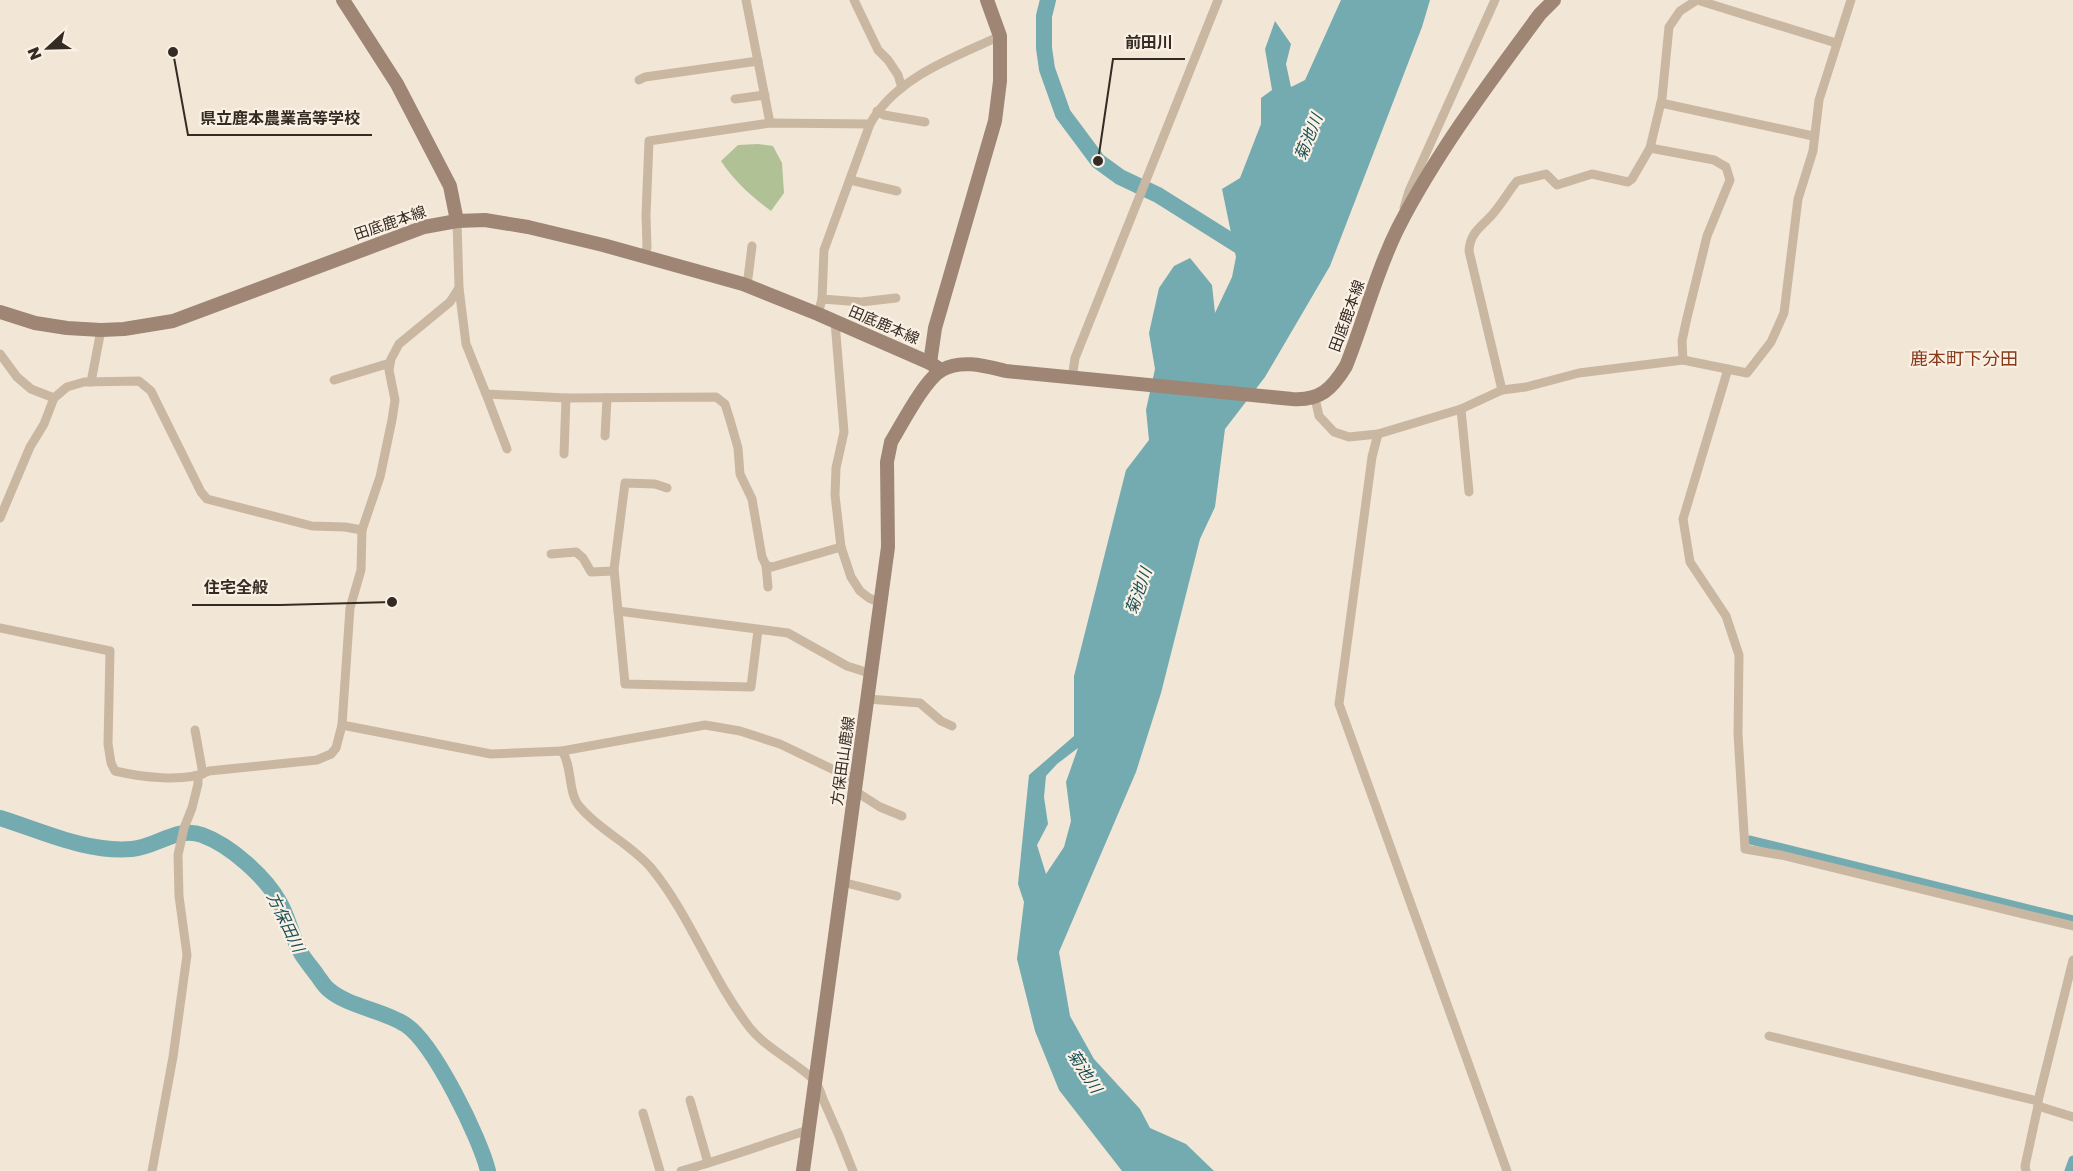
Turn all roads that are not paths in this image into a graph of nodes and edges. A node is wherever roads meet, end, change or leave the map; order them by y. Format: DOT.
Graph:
graph roads {
  1 [pos="343,0"];
  2 [pos="746,0"];
  3 [pos="854,0"];
  4 [pos="987,0"];
  5 [pos="1218,0"];
  6 [pos="1495,0"];
  7 [pos="1554,0"];
  8 [pos="1697,0"];
  9 [pos="1851,0"];
  10 [pos="1000,36"];
  11 [pos="1836,42"];
  12 [pos="758,61"];
  13 [pos="639,80"];
  14 [pos="902,88"];
  15 [pos="765,95"];
  16 [pos="735,99"];
  17 [pos="1661,103"];
  18 [pos="877,111"];
  19 [pos="925,122"];
  20 [pos="770,123"];
  21 [pos="870,124"];
  22 [pos="1813,136"];
  23 [pos="1650,148"];
  24 [pos="850,180"];
  25 [pos="897,191"];
  26 [pos="457,221"];
  27 [pos="1398,230"];
  28 [pos="752,246"];
  29 [pos="645,256"];
  30 [pos="747,286"];
  31 [pos="459,288"];
  32 [pos="896,298"];
  33 [pos="822,299"];
  34 [pos="0,312"];
  35 [pos="818,314"];
  36 [pos="835,322"];
  37 [pos="101,330"];
  38 [pos="0,354"];
  39 [pos="1683,360"];
  40 [pos="390,363"];
  41 [pos="936,366"];
  42 [pos="1728,369"];
  43 [pos="1072,378"];
  44 [pos="334,380"];
  45 [pos="91,382"];
  46 [pos="1502,390"];
  47 [pos="486,394"];
  48 [pos="54,398"];
  49 [pos="566,398"];
  50 [pos="607,398"];
  51 [pos="1315,398"];
  52 [pos="1461,409"];
  53 [pos="1378,434"];
  54 [pos="605,435"];
  55 [pos="507,449"];
  56 [pos="564,454"];
  57 [pos="667,488"];
  58 [pos="1469,492"];
  59 [pos="0,518"];
  60 [pos="362,530"];
  61 [pos="842,547"];
  62 [pos="551,554"];
  63 [pos="766,565"];
  64 [pos="614,571"];
  65 [pos="768,588"];
  66 [pos="881,603"];
  67 [pos="618,611"];
  68 [pos="0,628"];
  69 [pos="758,630"];
  70 [pos="872,674"];
  71 [pos="868,699"];
  72 [pos="342,725"];
  73 [pos="952,726"];
  74 [pos="195,730"];
  75 [pos="562,751"];
  76 [pos="200,775"];
  77 [pos="856,786"];
  78 [pos="902,816"];
  79 [pos="842,882"];
  80 [pos="897,896"];
  81 [pos="2073,926"];
  82 [pos="2073,960"];
  83 [pos="1769,1036"];
  84 [pos="815,1081"];
  85 [pos="690,1100"];
  86 [pos="2038,1103"];
  87 [pos="643,1113"];
  88 [pos="2073,1117"];
  89 [pos="808,1130"];
  90 [pos="708,1163"];
  91 [pos="152,1171"];
  92 [pos="660,1171"];
  93 [pos="681,1171"];
  94 [pos="803,1171"];
  95 [pos="852,1171"];
  96 [pos="1507,1171"];
  97 [pos="2026,1171"];
  1 -- 26 [label="main road"];
  2 -- 12 [label="street"];
  3 -- 14 [label="street"];
  4 -- 10 [label="main road"];
  5 -- 43 [label="street"];
  6 -- 27 [label="street"];
  7 -- 27 [label="main road, 田底鹿本線"];
  8 -- 11 [label="street"];
  8 -- 17 [label="street"];
  9 -- 11 [label="street"];
  10 -- 14 [label="street"];
  10 -- 41 [label="main road"];
  11 -- 22 [label="street"];
  12 -- 13 [label="street"];
  12 -- 15 [label="street"];
  14 -- 18 [label="street"];
  15 -- 16 [label="street"];
  15 -- 20 [label="street"];
  17 -- 22 [label="street"];
  17 -- 23 [label="street"];
  18 -- 19 [label="street"];
  18 -- 21 [label="street"];
  20 -- 21 [label="street"];
  20 -- 29 [label="street"];
  21 -- 24 [label="street"];
  22 -- 42 [label="street"];
  23 -- 39 [label="street"];
  23 -- 46 [label="street"];
  24 -- 25 [label="street"];
  24 -- 33 [label="street"];
  26 -- 29 [label="main road, 田底鹿本線"];
  26 -- 31 [label="street"];
  26 -- 37 [label="main road, 田底鹿本線"];
  27 -- 51 [label="main road, 田底鹿本線"];
  28 -- 30 [label="street"];
  29 -- 30 [label="main road, 田底鹿本線"];
  30 -- 35 [label="main road, 田底鹿本線"];
  31 -- 40 [label="street"];
  31 -- 47 [label="street"];
  32 -- 33 [label="street"];
  33 -- 35 [label="street"];
  34 -- 37 [label="main road, 田底鹿本線"];
  35 -- 36 [label="main road, 田底鹿本線"];
  36 -- 41 [label="main road, 田底鹿本線"];
  36 -- 61 [label="street"];
  37 -- 45 [label="street"];
  38 -- 48 [label="street"];
  39 -- 42 [label="street"];
  39 -- 46 [label="street"];
  40 -- 44 [label="street"];
  40 -- 60 [label="street"];
  41 -- 43 [label="main road"];
  41 -- 66 [label="main road, 方保田山鹿線"];
  42 -- 81 [label="street"];
  43 -- 51 [label="main road"];
  45 -- 48 [label="street"];
  45 -- 60 [label="street"];
  46 -- 52 [label="street"];
  47 -- 49 [label="street"];
  47 -- 55 [label="street"];
  48 -- 59 [label="street"];
  49 -- 50 [label="street"];
  49 -- 56 [label="street"];
  50 -- 54 [label="street"];
  50 -- 63 [label="street"];
  51 -- 53 [label="street"];
  52 -- 53 [label="street"];
  52 -- 58 [label="street"];
  53 -- 96 [label="street"];
  57 -- 64 [label="street"];
  60 -- 72 [label="street"];
  61 -- 63 [label="street"];
  61 -- 66 [label="street"];
  62 -- 64 [label="street"];
  63 -- 65 [label="street"];
  64 -- 67 [label="street"];
  66 -- 70 [label="main road, 方保田山鹿線"];
  67 -- 69 [label="street"];
  67 -- 69 [label="street"];
  68 -- 76 [label="street"];
  69 -- 70 [label="street"];
  70 -- 71 [label="main road, 方保田山鹿線"];
  71 -- 73 [label="street"];
  71 -- 77 [label="main road, 方保田山鹿線"];
  72 -- 75 [label="street"];
  72 -- 76 [label="street"];
  74 -- 76 [label="street"];
  75 -- 77 [label="street"];
  75 -- 84 [label="street"];
  76 -- 91 [label="street"];
  77 -- 78 [label="street"];
  77 -- 79 [label="main road, 方保田山鹿線"];
  79 -- 80 [label="street"];
  79 -- 84 [label="main road, 方保田山鹿線"];
  82 -- 86 [label="street"];
  83 -- 86 [label="street"];
  84 -- 89 [label="main road, 方保田山鹿線"];
  84 -- 95 [label="street"];
  85 -- 90 [label="street"];
  86 -- 88 [label="street"];
  86 -- 97 [label="street"];
  87 -- 92 [label="street"];
  89 -- 90 [label="street"];
  89 -- 94 [label="main road, 方保田山鹿線"];
  90 -- 93 [label="street"];
}
